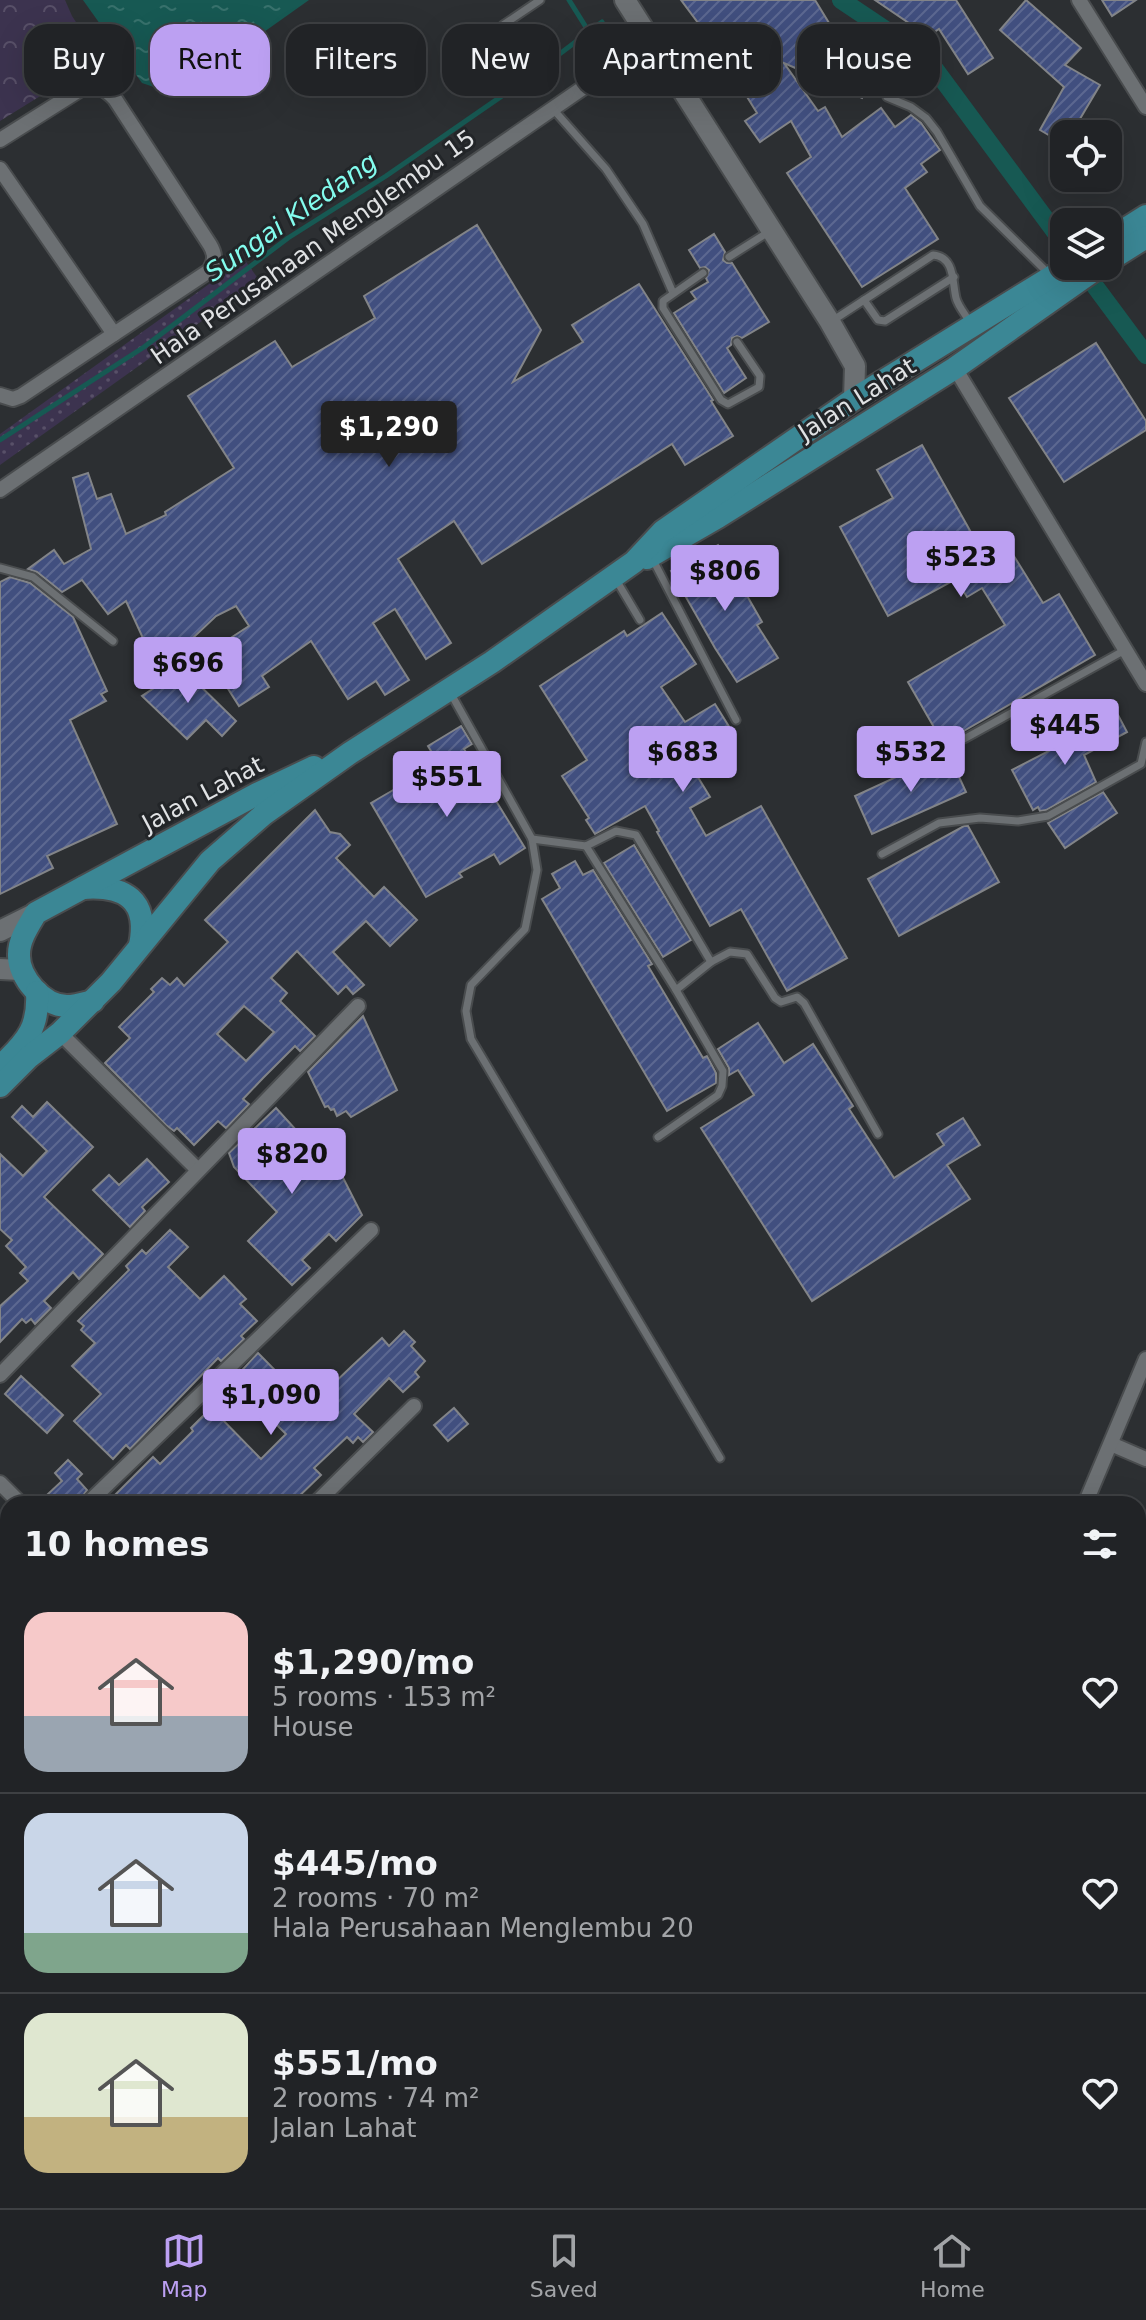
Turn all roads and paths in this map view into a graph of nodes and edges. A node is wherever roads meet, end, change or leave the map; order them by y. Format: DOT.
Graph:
graph roads {
  1 [pos="540,0"];
  2 [pos="625,0"];
  3 [pos="1079,0"];
  4 [pos="504,24"];
  5 [pos="640,24"];
  6 [pos="575,93"];
  7 [pos="686,96"];
  8 [pos="887,97"];
  9 [pos="1146,107"];
  10 [pos="553,108"];
  11 [pos="0,140"];
  12 [pos="0,169"];
  13 [pos="1146,216"];
  14 [pos="771,230"];
  15 [pos="1146,237"];
  16 [pos="1122,239"];
  17 [pos="1122,246"];
  18 [pos="729,257"];
  19 [pos="1050,261"];
  20 [pos="954,277"];
  21 [pos="1054,280"];
  22 [pos="1058,280"];
  23 [pos="701,286"];
  24 [pos="673,293"];
  25 [pos="864,300"];
  26 [pos="830,322"];
  27 [pos="973,326"];
  28 [pos="114,334"];
  29 [pos="737,342"];
  30 [pos="855,366"];
  31 [pos="955,368"];
  32 [pos="889,377"];
  33 [pos="0,395"];
  34 [pos="854,399"];
  35 [pos="0,490"];
  36 [pos="642,559"];
  37 [pos="0,568"];
  38 [pos="613,577"];
  39 [pos="640,620"];
  40 [pos="113,641"];
  41 [pos="1125,650"];
  42 [pos="1146,684"];
  43 [pos="449,690"];
  44 [pos="736,720"];
  45 [pos="964,739"];
  46 [pos="1146,742"];
  47 [pos="350,753"];
  48 [pos="532,839"];
  49 [pos="586,846"];
  50 [pos="882,854"];
  51 [pos="82,888"];
  52 [pos="36,913"];
  53 [pos="0,931"];
  54 [pos="140,946"];
  55 [pos="711,962"];
  56 [pos="10,969"];
  57 [pos="676,990"];
  58 [pos="37,992"];
  59 [pos="93,1001"];
  60 [pos="358,1006"];
  61 [pos="60,1033"];
  62 [pos="0,1067"];
  63 [pos="0,1086"];
  64 [pos="878,1134"];
  65 [pos="658,1137"];
  66 [pos="197,1169"];
  67 [pos="371,1230"];
  68 [pos="1145,1365"];
  69 [pos="0,1375"];
  70 [pos="414,1406"];
  71 [pos="1111,1444"];
  72 [pos="720,1458"];
  73 [pos="1146,1459"];
  74 [pos="95,1496"];
  75 [pos="323,1496"];
  76 [pos="1088,1496"];
  1 -- 4 [label="lane"];
  2 -- 5 [label="street"];
  3 -- 9 [label="street"];
  6 -- 10 [label="street, Hala Perusahaan Menglembu 15"];
  7 -- 14 [label="street"];
  8 -- 19 [label="lane"];
  10 -- 24 [label="lane"];
  10 -- 35 [label="street, Hala Perusahaan Menglembu 15"];
  11 -- 28 [label="street"];
  12 -- 28 [label="street"];
  13 -- 16 [label="main road, Jalan Lahat"];
  14 -- 18 [label="lane"];
  14 -- 26 [label="street"];
  15 -- 17 [label="main road, Jalan Lahat"];
  20 -- 25 [label="lane"];
  20 -- 25 [label="lane"];
  20 -- 27 [label="lane"];
  21 -- 27 [label="main road, Jalan Lahat"];
  22 -- 31 [label="main road, Jalan Lahat"];
  23 -- 24 [label="lane"];
  24 -- 29 [label="lane"];
  25 -- 26 [label="lane"];
  26 -- 30 [label="street"];
  27 -- 32 [label="main road, Jalan Lahat"];
  28 -- 33 [label="street"];
  30 -- 32 [label="street"];
  30 -- 34 [label="street"];
  31 -- 36 [label="main road, Jalan Lahat"];
  31 -- 41 [label="street"];
  32 -- 34 [label="main road, Jalan Lahat"];
  34 -- 36 [label="main road, Jalan Lahat"];
  36 -- 38 [label="main road, Jalan Lahat"];
  36 -- 44 [label="lane"];
  37 -- 40 [label="lane"];
  38 -- 39 [label="lane"];
  38 -- 43 [label="main road, Jalan Lahat"];
  41 -- 42 [label="street"];
  41 -- 45 [label="lane"];
  43 -- 47 [label="main road, Jalan Lahat"];
  43 -- 48 [label="lane"];
  46 -- 50 [label="lane"];
  47 -- 51 [label="main road, Jalan Lahat"];
  47 -- 54 [label="main road, Jalan Lahat"];
  48 -- 49 [label="lane"];
  48 -- 72 [label="lane"];
  49 -- 55 [label="lane"];
  49 -- 57 [label="lane"];
  51 -- 52 [label="main road"];
  51 -- 54 [label="main road"];
  52 -- 53 [label="street"];
  52 -- 56 [label="main road"];
  54 -- 59 [label="main road"];
  55 -- 57 [label="lane"];
  55 -- 64 [label="lane"];
  56 -- 58 [label="main road"];
  57 -- 65 [label="lane"];
  58 -- 59 [label="main road"];
  58 -- 62 [label="main road"];
  59 -- 61 [label="main road"];
  60 -- 66 [label="street"];
  61 -- 63 [label="main road"];
  61 -- 66 [label="street"];
  66 -- 69 [label="street"];
  67 -- 74 [label="street"];
  68 -- 71 [label="street"];
  70 -- 75 [label="street"];
  71 -- 73 [label="street"];
  71 -- 76 [label="street"];
}
